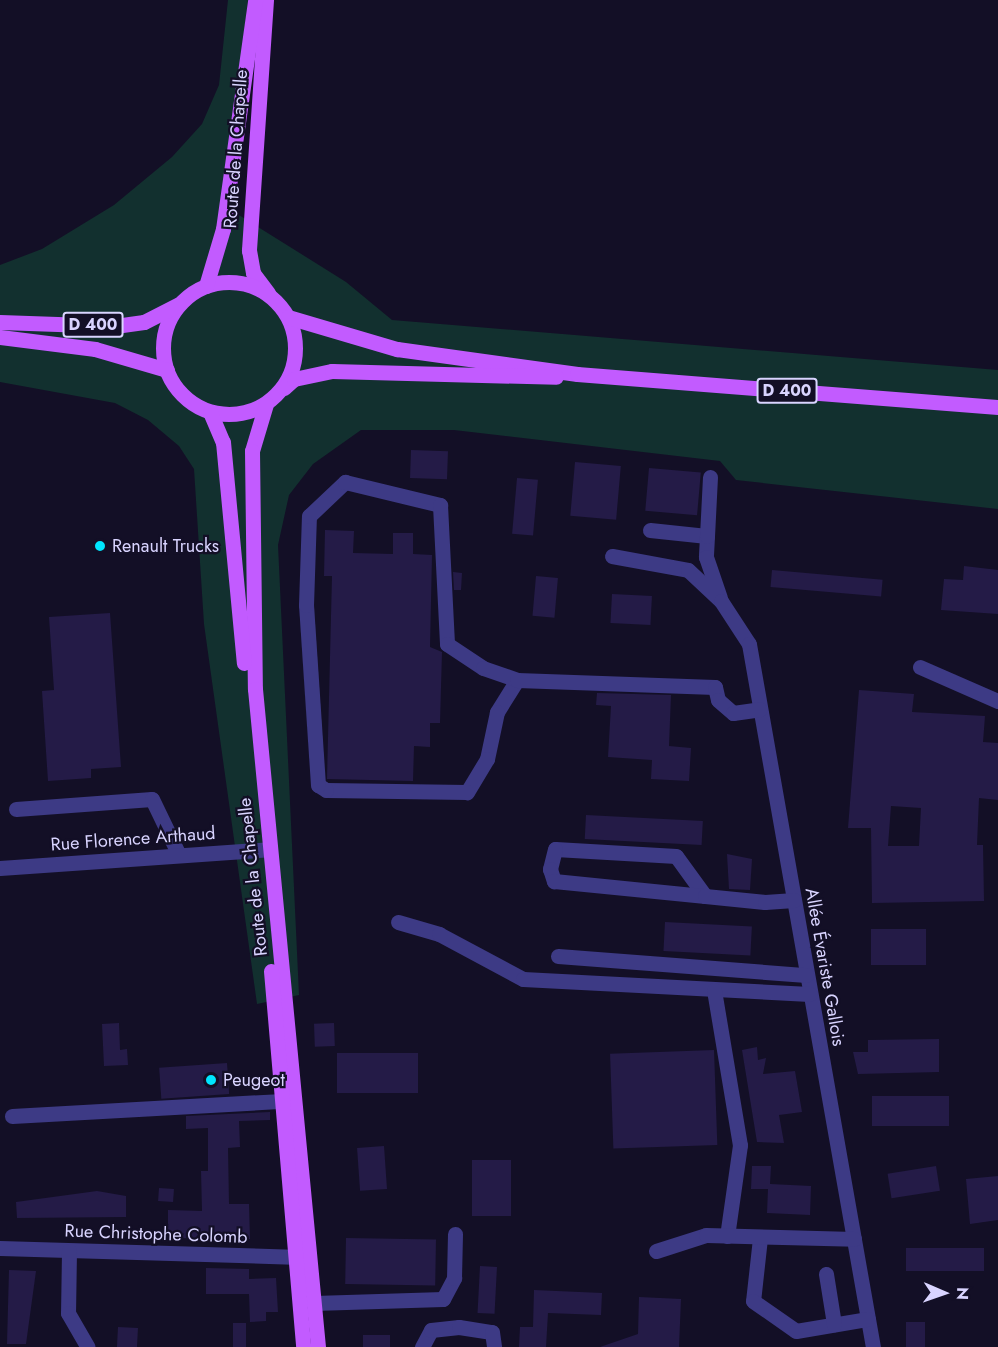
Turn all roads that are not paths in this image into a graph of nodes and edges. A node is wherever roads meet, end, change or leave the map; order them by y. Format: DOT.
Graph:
graph roads {
  1 [pos="255,0"];
  2 [pos="266,0"];
  3 [pos="206,286"];
  4 [pos="269,295"];
  5 [pos="181,303"];
  6 [pos="288,317"];
  7 [pos="0,322"];
  8 [pos="0,337"];
  9 [pos="167,370"];
  10 [pos="577,374"];
  11 [pos="280,391"];
  12 [pos="266,404"];
  13 [pos="998,407"];
  14 [pos="210,412"];
  15 [pos="710,477"];
  16 [pos="650,530"];
  17 [pos="707,536"];
  18 [pos="612,556"];
  19 [pos="721,601"];
  20 [pos="920,667"];
  21 [pos="517,680"];
  22 [pos="998,701"];
  23 [pos="760,709"];
  24 [pos="16,809"];
  25 [pos="265,850"];
  26 [pos="179,855"];
  27 [pos="0,868"];
  28 [pos="705,896"];
  29 [pos="794,900"];
  30 [pos="398,922"];
  31 [pos="558,956"];
  32 [pos="806,975"];
  33 [pos="714,990"];
  34 [pos="810,994"];
  35 [pos="283,1101"];
  36 [pos="12,1116"];
  37 [pos="455,1234"];
  38 [pos="727,1236"];
  39 [pos="760,1238"];
  40 [pos="854,1239"];
  41 [pos="0,1248"];
  42 [pos="69,1251"];
  43 [pos="656,1251"];
  44 [pos="303,1258"];
  45 [pos="825,1274"];
  46 [pos="314,1303"];
  47 [pos="868,1319"];
  48 [pos="834,1324"];
  49 [pos="88,1347"];
  50 [pos="303,1347"];
  51 [pos="318,1347"];
  52 [pos="422,1347"];
  53 [pos="494,1347"];
  54 [pos="873,1347"];
  1 -- 3 [label="main road, Route de la Chapelle"];
  2 -- 4 [label="main road, Route de la Chapelle"];
  3 -- 4 [label="main road"];
  3 -- 5 [label="main road"];
  4 -- 6 [label="main road"];
  5 -- 7 [label="main road, D 400"];
  5 -- 9 [label="main road"];
  6 -- 10 [label="main road, D 400"];
  6 -- 11 [label="main road"];
  8 -- 9 [label="main road, D 400"];
  9 -- 14 [label="main road"];
  10 -- 11 [label="main road, D 400"];
  10 -- 13 [label="main road, D 400"];
  11 -- 12 [label="main road"];
  12 -- 14 [label="main road"];
  12 -- 25 [label="main road, Route de la Chapelle"];
  14 -- 25 [label="main road, Route de la Chapelle"];
  15 -- 17 [label="street"];
  16 -- 17 [label="street"];
  17 -- 19 [label="street"];
  18 -- 19 [label="street"];
  19 -- 23 [label="street, Allée Évariste Gallois"];
  20 -- 22 [label="street"];
  21 -- 21 [label="street"];
  21 -- 23 [label="street"];
  23 -- 29 [label="street, Allée Évariste Gallois"];
  24 -- 26 [label="street"];
  25 -- 26 [label="street, Rue Florence Arthaud"];
  25 -- 35 [label="main road, Route de la Chapelle"];
  25 -- 44 [label="main road, Route de la Chapelle"];
  26 -- 27 [label="street, Rue Florence Arthaud"];
  28 -- 28 [label="street"];
  28 -- 29 [label="street"];
  29 -- 32 [label="street, Allée Évariste Gallois"];
  30 -- 33 [label="street"];
  31 -- 32 [label="street"];
  32 -- 34 [label="street, Allée Évariste Gallois"];
  33 -- 34 [label="street"];
  33 -- 38 [label="street"];
  34 -- 40 [label="street, Allée Évariste Gallois"];
  35 -- 36 [label="street"];
  35 -- 44 [label="main road, Route de la Chapelle"];
  37 -- 46 [label="street"];
  38 -- 39 [label="street"];
  38 -- 43 [label="street"];
  39 -- 40 [label="street"];
  39 -- 48 [label="street"];
  40 -- 47 [label="street, Allée Évariste Gallois"];
  41 -- 42 [label="street, Rue Christophe Colomb"];
  42 -- 44 [label="street, Rue Christophe Colomb"];
  42 -- 49 [label="street"];
  44 -- 46 [label="main road, Route de la Chapelle"];
  44 -- 50 [label="main road, Route de la Chapelle"];
  45 -- 48 [label="street"];
  46 -- 51 [label="main road, Route de la Chapelle"];
  47 -- 48 [label="street"];
  47 -- 54 [label="street, Allée Évariste Gallois"];
  52 -- 53 [label="street"];
}
